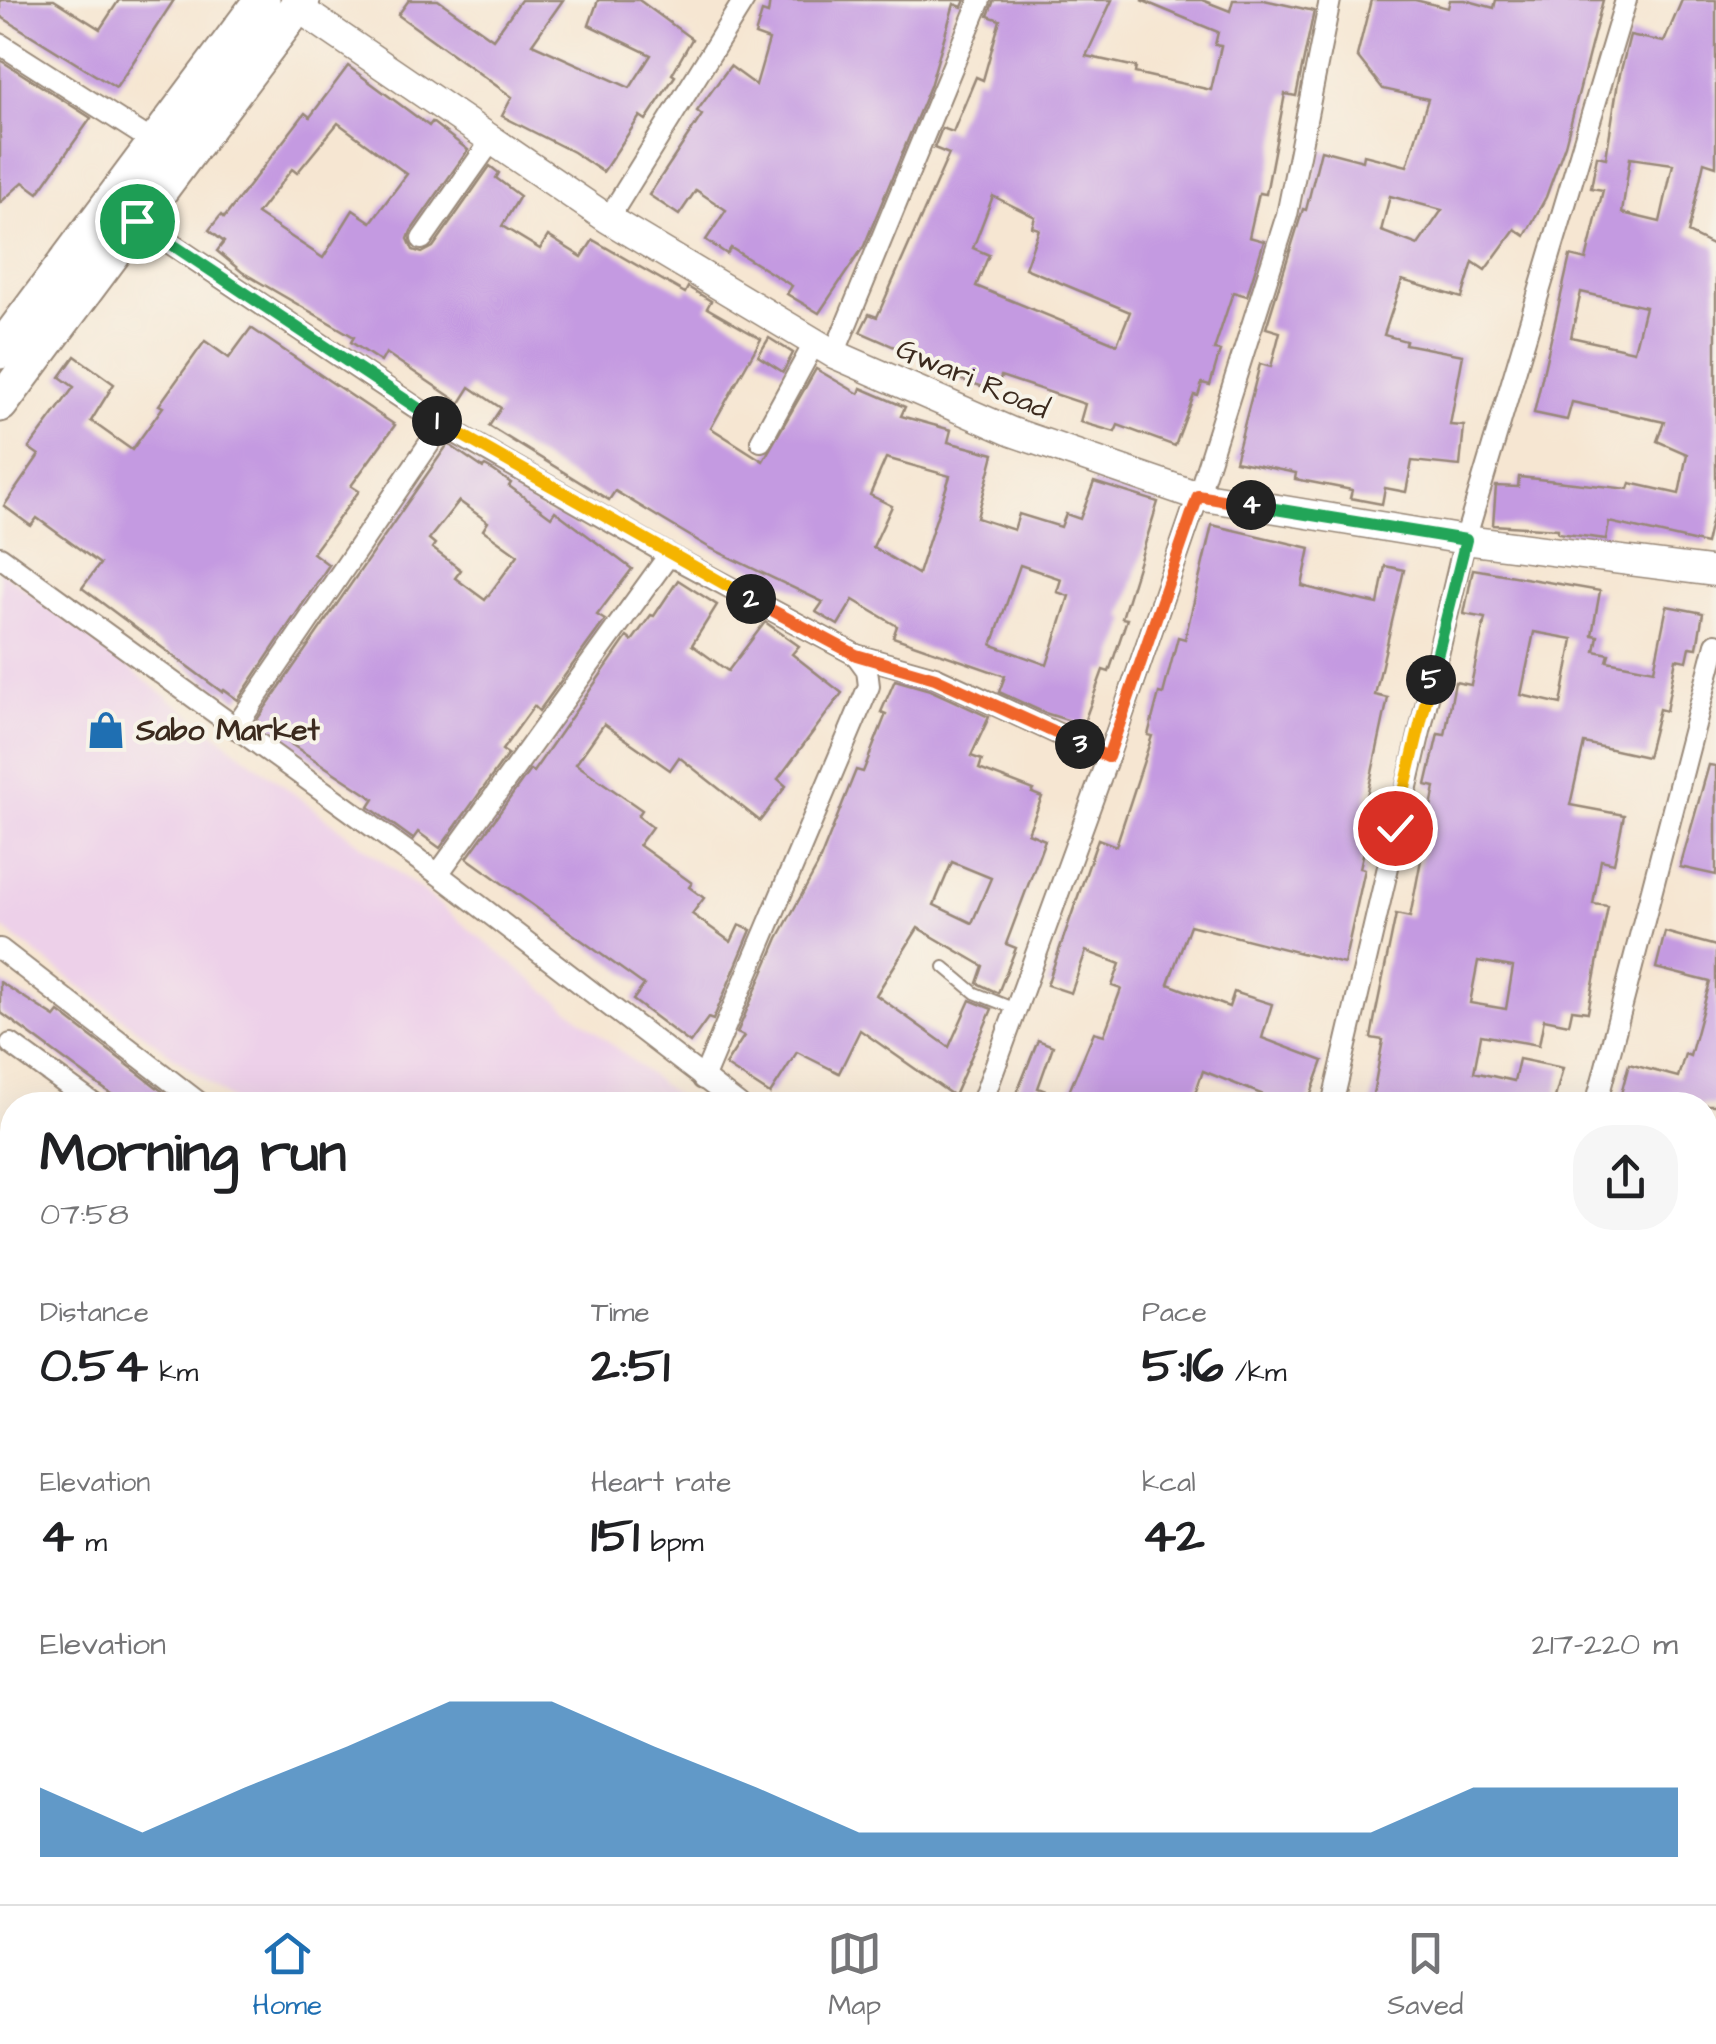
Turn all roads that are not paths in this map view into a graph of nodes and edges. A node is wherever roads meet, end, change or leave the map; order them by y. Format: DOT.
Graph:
graph roads {
  1 [pos="262,0"];
  2 [pos="744,0"];
  3 [pos="980,0"];
  4 [pos="1330,0"];
  5 [pos="1626,0"];
  6 [pos="299,4"];
  7 [pos="0,44"];
  8 [pos="492,140"];
  9 [pos="155,143"];
  10 [pos="608,219"];
  11 [pos="137,221"];
  12 [pos="422,239"];
  13 [pos="824,348"];
  14 [pos="0,350"];
  15 [pos="0,404"];
  16 [pos="442,425"];
  17 [pos="760,441"];
  18 [pos="1198,496"];
  19 [pos="1466,540"];
  20 [pos="669,554"];
  21 [pos="0,557"];
  22 [pos="1716,572"];
  23 [pos="1716,644"];
  24 [pos="856,655"];
  25 [pos="235,728"];
  26 [pos="1108,757"];
  27 [pos="438,874"];
  28 [pos="0,949"];
  29 [pos="944,967"];
  30 [pos="1016,1010"];
  31 [pos="11,1044"];
  32 [pos="703,1078"];
  33 [pos="77,1092"];
  34 [pos="178,1092"];
  35 [pos="722,1092"];
  36 [pos="986,1092"];
  37 [pos="1335,1092"];
  38 [pos="1599,1092"];
  1 -- 9 [label="highway"];
  2 -- 10 [label="street"];
  3 -- 13 [label="street"];
  4 -- 18 [label="street"];
  5 -- 19 [label="street"];
  6 -- 8 [label="street, Gwari Road"];
  6 -- 11 [label="highway"];
  7 -- 9 [label="street"];
  8 -- 10 [label="street, Gwari Road"];
  8 -- 12 [label="street"];
  9 -- 14 [label="highway"];
  10 -- 13 [label="street, Gwari Road"];
  11 -- 15 [label="highway"];
  11 -- 16 [label="street"];
  13 -- 17 [label="street"];
  13 -- 18 [label="street, Gwari Road"];
  16 -- 20 [label="street"];
  16 -- 25 [label="street"];
  18 -- 19 [label="street, Gwari Road"];
  18 -- 26 [label="street"];
  19 -- 22 [label="street, Gwari Road"];
  19 -- 37 [label="street"];
  20 -- 24 [label="street"];
  20 -- 27 [label="street"];
  21 -- 25 [label="street"];
  23 -- 38 [label="street"];
  24 -- 26 [label="street"];
  24 -- 32 [label="street"];
  25 -- 27 [label="street"];
  26 -- 30 [label="street"];
  27 -- 32 [label="street"];
  28 -- 34 [label="street"];
  29 -- 30 [label="lane"];
  30 -- 36 [label="street"];
  31 -- 33 [label="street"];
  32 -- 35 [label="street"];
}
